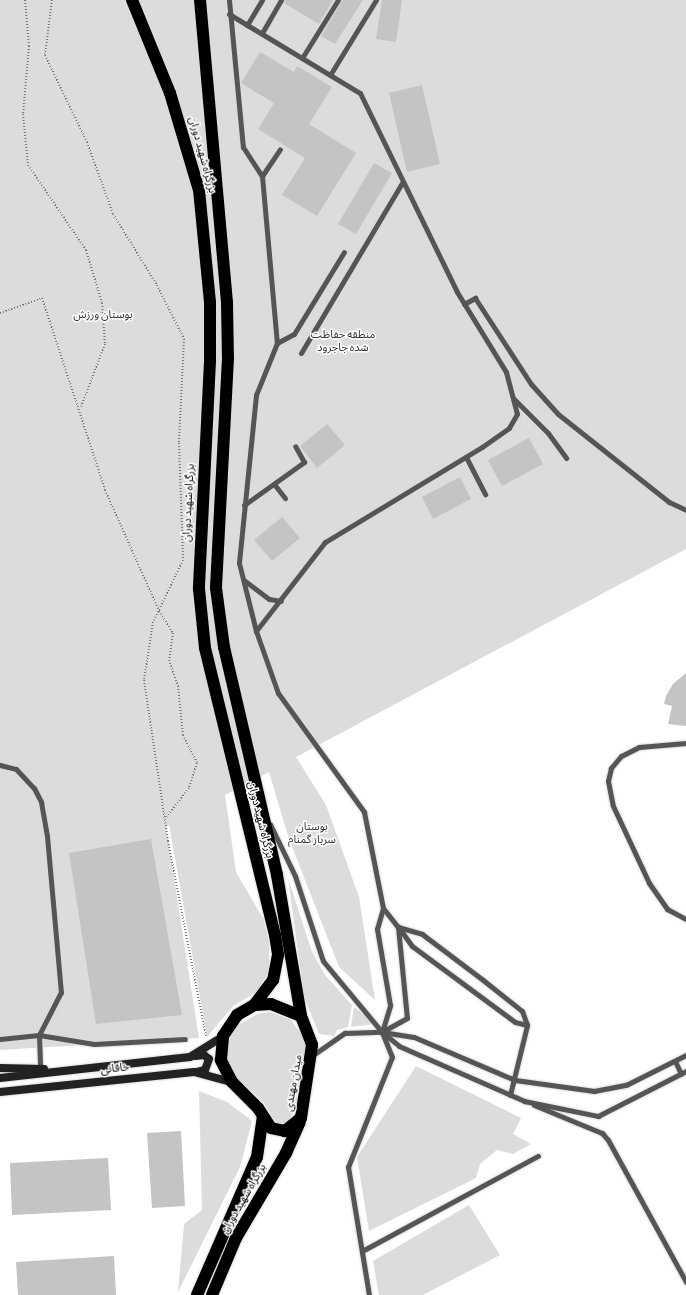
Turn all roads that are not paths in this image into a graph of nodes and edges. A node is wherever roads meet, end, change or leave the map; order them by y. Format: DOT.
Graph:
graph roads {
  1 [pos="132,0"];
  2 [pos="200,0"];
  3 [pos="229,0"];
  4 [pos="262,0"];
  5 [pos="281,0"];
  6 [pos="338,0"];
  7 [pos="376,0"];
  8 [pos="229,14"];
  9 [pos="247,25"];
  10 [pos="262,34"];
  11 [pos="302,58"];
  12 [pos="330,75"];
  13 [pos="280,149"];
  14 [pos="262,176"];
  15 [pos="402,183"];
  16 [pos="344,252"];
  17 [pos="464,304"];
  18 [pos="277,343"];
  19 [pos="301,353"];
  20 [pos="513,399"];
  21 [pos="295,446"];
  22 [pos="466,457"];
  23 [pos="566,458"];
  24 [pos="274,484"];
  25 [pos="486,494"];
  26 [pos="286,498"];
  27 [pos="244,505"];
  28 [pos="686,510"];
  29 [pos="245,580"];
  30 [pos="281,601"];
  31 [pos="256,632"];
  32 [pos="686,743"];
  33 [pos="0,765"];
  34 [pos="264,810"];
  35 [pos="383,908"];
  36 [pos="686,919"];
  37 [pos="398,927"];
  38 [pos="254,1004"];
  39 [pos="301,1016"];
  40 [pos="526,1025"];
  41 [pos="382,1032"];
  42 [pos="39,1035"];
  43 [pos="223,1036"];
  44 [pos="0,1038"];
  45 [pos="185,1039"];
  46 [pos="686,1054"];
  47 [pos="313,1055"];
  48 [pos="190,1057"];
  49 [pos="675,1061"];
  50 [pos="0,1068"];
  51 [pos="40,1069"];
  52 [pos="79,1070"];
  53 [pos="194,1072"];
  54 [pos="684,1073"];
  55 [pos="0,1078"];
  56 [pos="515,1080"];
  57 [pos="232,1082"];
  58 [pos="0,1092"];
  59 [pos="510,1095"];
  60 [pos="524,1101"];
  61 [pos="263,1116"];
  62 [pos="301,1118"];
  63 [pos="538,1156"];
  64 [pos="362,1251"];
  65 [pos="686,1282"];
  66 [pos="197,1295"];
  67 [pos="212,1295"];
  68 [pos="369,1295"];
  1 -- 38 [label="highway, بزرگراه شهید دوران"];
  2 -- 34 [label="highway, بزرگراه شهید دوران"];
  3 -- 8 [label="lane"];
  4 -- 9 [label="lane"];
  5 -- 10 [label="lane"];
  6 -- 11 [label="lane"];
  7 -- 12 [label="lane"];
  8 -- 9 [label="lane"];
  8 -- 14 [label="lane"];
  9 -- 10 [label="lane"];
  10 -- 11 [label="lane"];
  11 -- 12 [label="lane"];
  12 -- 15 [label="lane"];
  13 -- 14 [label="lane"];
  14 -- 18 [label="lane"];
  15 -- 17 [label="lane"];
  15 -- 19 [label="lane"];
  16 -- 18 [label="lane"];
  17 -- 20 [label="lane"];
  17 -- 28 [label="lane"];
  18 -- 27 [label="lane"];
  20 -- 22 [label="lane"];
  20 -- 23 [label="lane"];
  21 -- 24 [label="lane"];
  22 -- 25 [label="lane"];
  22 -- 30 [label="lane"];
  24 -- 26 [label="lane"];
  24 -- 27 [label="lane"];
  27 -- 29 [label="lane"];
  29 -- 30 [label="lane"];
  29 -- 31 [label="lane"];
  30 -- 31 [label="lane"];
  31 -- 35 [label="lane"];
  32 -- 36 [label="lane"];
  33 -- 42 [label="lane"];
  34 -- 39 [label="highway, بزرگراه شهید دوران"];
  34 -- 41 [label="lane"];
  35 -- 37 [label="lane"];
  35 -- 41 [label="lane"];
  37 -- 40 [label="lane"];
  37 -- 40 [label="lane"];
  37 -- 41 [label="lane"];
  38 -- 39 [label="highway"];
  38 -- 43 [label="highway, میدان مهتدی"];
  39 -- 47 [label="highway, میدان مهتدی"];
  40 -- 56 [label="lane"];
  41 -- 47 [label="lane"];
  41 -- 56 [label="lane"];
  41 -- 59 [label="lane"];
  41 -- 64 [label="lane"];
  42 -- 44 [label="lane"];
  42 -- 45 [label="lane"];
  42 -- 51 [label="lane"];
  43 -- 48 [label="main road, خاقانی"];
  43 -- 57 [label="highway, میدان مهتدی"];
  46 -- 49 [label="lane"];
  47 -- 62 [label="highway, میدان مهتدی"];
  48 -- 52 [label="main road, خاقانی"];
  48 -- 53 [label="main road"];
  49 -- 54 [label="lane"];
  49 -- 56 [label="lane"];
  50 -- 51 [label="main road"];
  51 -- 52 [label="main road"];
  52 -- 55 [label="main road, خاقانی"];
  53 -- 57 [label="main road, خاقانی"];
  53 -- 58 [label="main road, خاقانی"];
  54 -- 60 [label="lane"];
  56 -- 59 [label="lane"];
  57 -- 61 [label="highway, میدان مهتدی"];
  59 -- 60 [label="lane"];
  60 -- 65 [label="lane"];
  61 -- 62 [label="highway, میدان مهتدی"];
  61 -- 66 [label="highway, بزرگراه شهید دوران"];
  62 -- 67 [label="highway, بزرگراه شهید دوران"];
  63 -- 64 [label="lane"];
  64 -- 68 [label="lane"];
}
